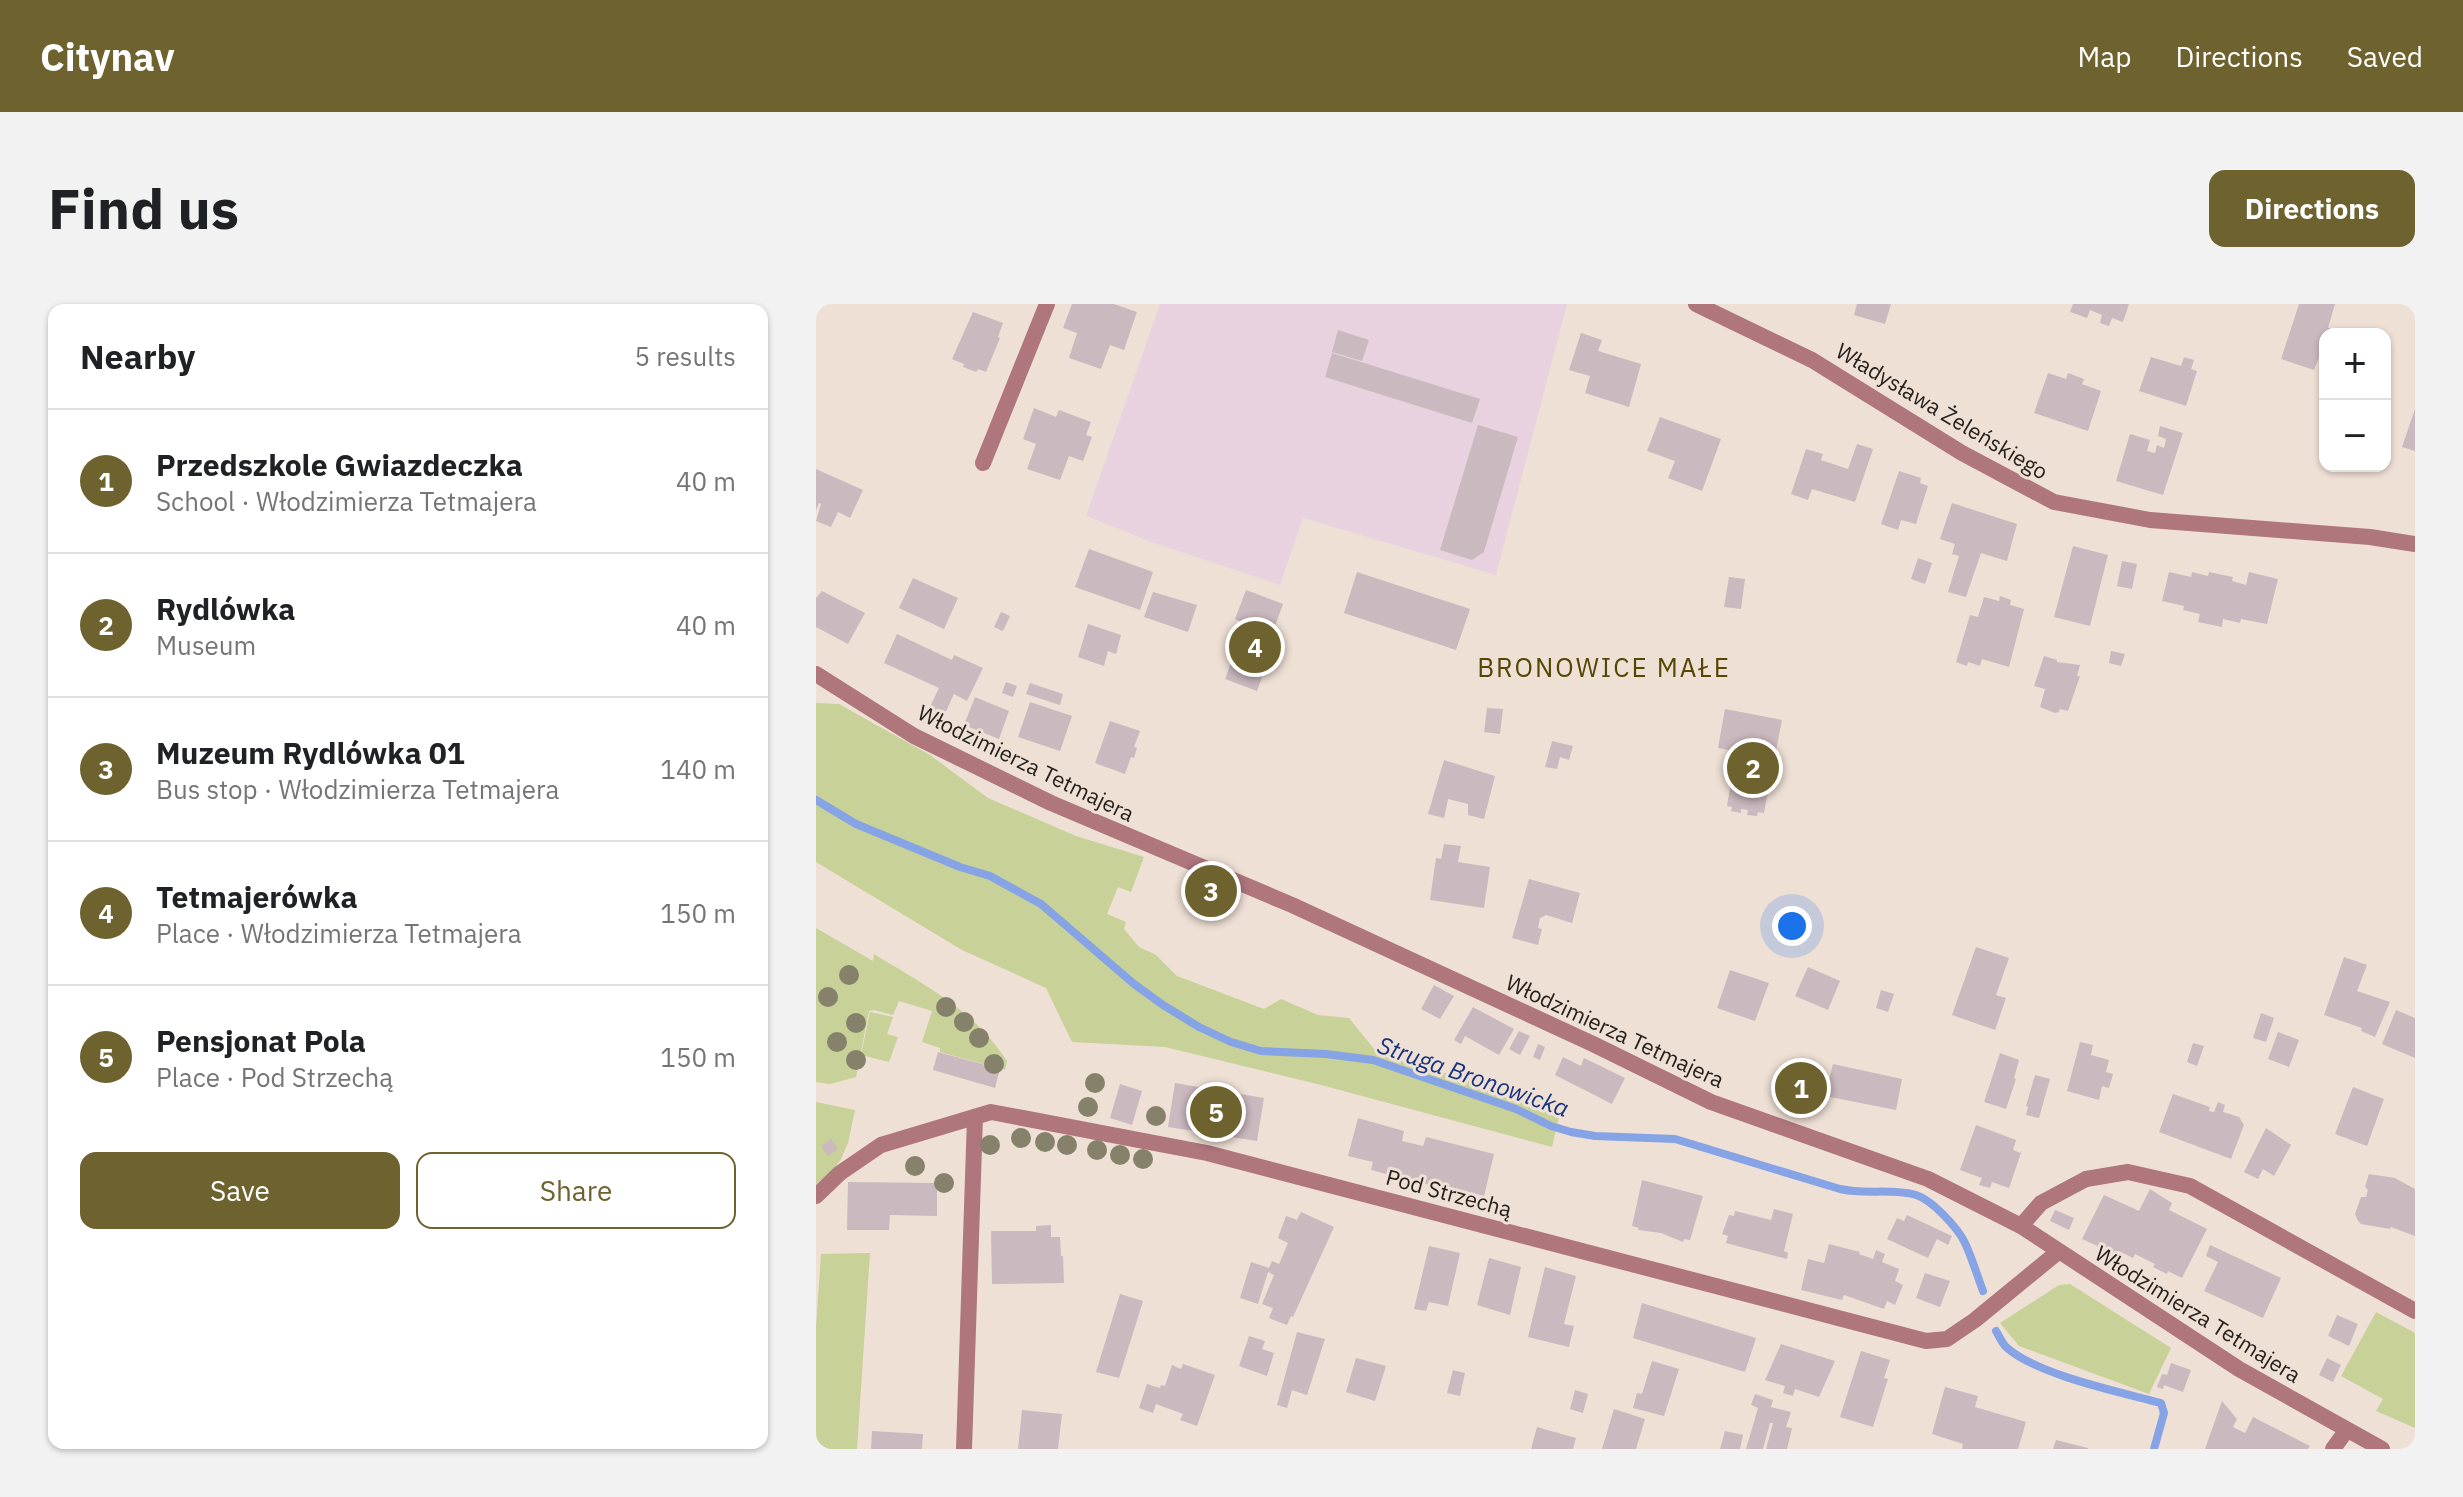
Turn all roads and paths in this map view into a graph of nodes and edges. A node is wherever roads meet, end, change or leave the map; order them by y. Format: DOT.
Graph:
graph roads {
  1 [pos="1047,304"];
  2 [pos="1696,304"];
  3 [pos="983,463"];
  4 [pos="2415,544"];
  5 [pos="816,674"];
  6 [pos="975,1117"];
  7 [pos="816,1196"];
  8 [pos="2021,1226"];
  9 [pos="2058,1252"];
  10 [pos="2415,1311"];
  11 [pos="2346,1431"];
  12 [pos="964,1449"];
  13 [pos="2333,1449"];
  14 [pos="2382,1449"];
  1 -- 3 [label="street"];
  2 -- 4 [label="street, Władysława Żeleńskiego"];
  5 -- 8 [label="street, Włodzimierza Tetmajera"];
  6 -- 7 [label="street, Pod Strzechą"];
  6 -- 9 [label="street, Pod Strzechą"];
  6 -- 12 [label="street"];
  8 -- 9 [label="street, Włodzimierza Tetmajera"];
  8 -- 10 [label="street"];
  9 -- 11 [label="street, Włodzimierza Tetmajera"];
  11 -- 13 [label="street"];
  11 -- 14 [label="street, Włodzimierza Tetmajera"];
}
